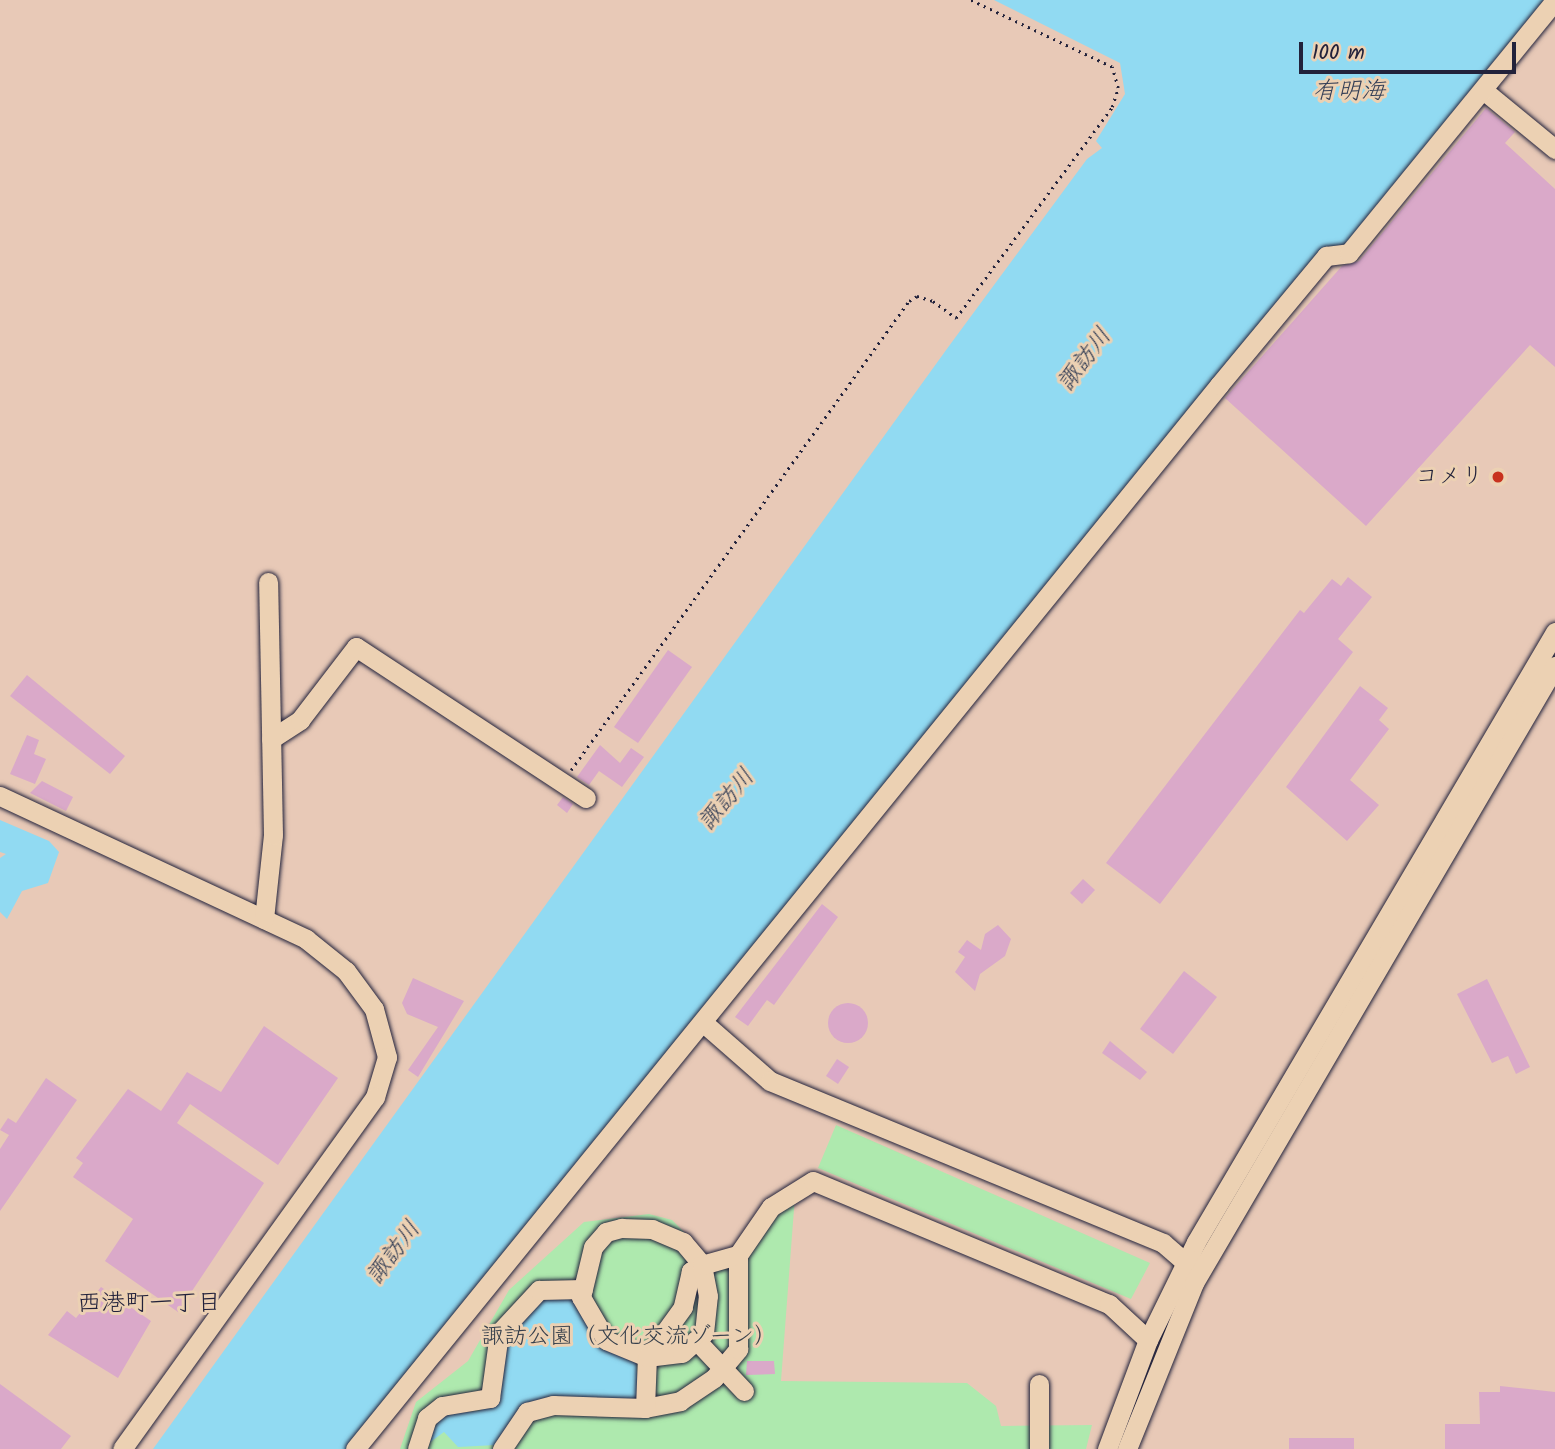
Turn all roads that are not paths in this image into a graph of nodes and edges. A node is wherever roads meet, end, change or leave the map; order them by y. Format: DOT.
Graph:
graph roads {
  1 [pos="1555,0"];
  2 [pos="1488,94"];
  3 [pos="1555,149"];
  4 [pos="268,582"];
  5 [pos="1555,632"];
  6 [pos="1555,666"];
  7 [pos="271,739"];
  8 [pos="0,796"];
  9 [pos="586,798"];
  10 [pos="264,919"];
  11 [pos="706,1025"];
  12 [pos="738,1255"];
  13 [pos="1186,1263"];
  14 [pos="702,1265"];
  15 [pos="583,1289"];
  16 [pos="696,1340"];
  17 [pos="1148,1340"];
  18 [pos="647,1357"];
  19 [pos="723,1367"];
  20 [pos="1038,1384"];
  21 [pos="744,1391"];
  22 [pos="645,1408"];
  23 [pos="122,1449"];
  24 [pos="355,1449"];
  25 [pos="417,1449"];
  26 [pos="502,1449"];
  27 [pos="1039,1449"];
  28 [pos="1107,1449"];
  29 [pos="1127,1449"];
  1 -- 24 [label="street"];
  2 -- 3 [label="street"];
  4 -- 7 [label="street"];
  5 -- 13 [label="street"];
  6 -- 29 [label="street"];
  7 -- 9 [label="street"];
  7 -- 10 [label="street"];
  8 -- 10 [label="street"];
  10 -- 23 [label="street"];
  11 -- 13 [label="street"];
  12 -- 14 [label="street"];
  12 -- 17 [label="street"];
  12 -- 19 [label="street"];
  13 -- 17 [label="street"];
  14 -- 15 [label="street"];
  14 -- 16 [label="street"];
  14 -- 18 [label="street"];
  15 -- 18 [label="street"];
  15 -- 25 [label="street"];
  16 -- 18 [label="street"];
  16 -- 19 [label="street"];
  17 -- 28 [label="street"];
  18 -- 22 [label="street"];
  19 -- 21 [label="street"];
  19 -- 22 [label="street"];
  20 -- 27 [label="street"];
  22 -- 26 [label="street"];
}
